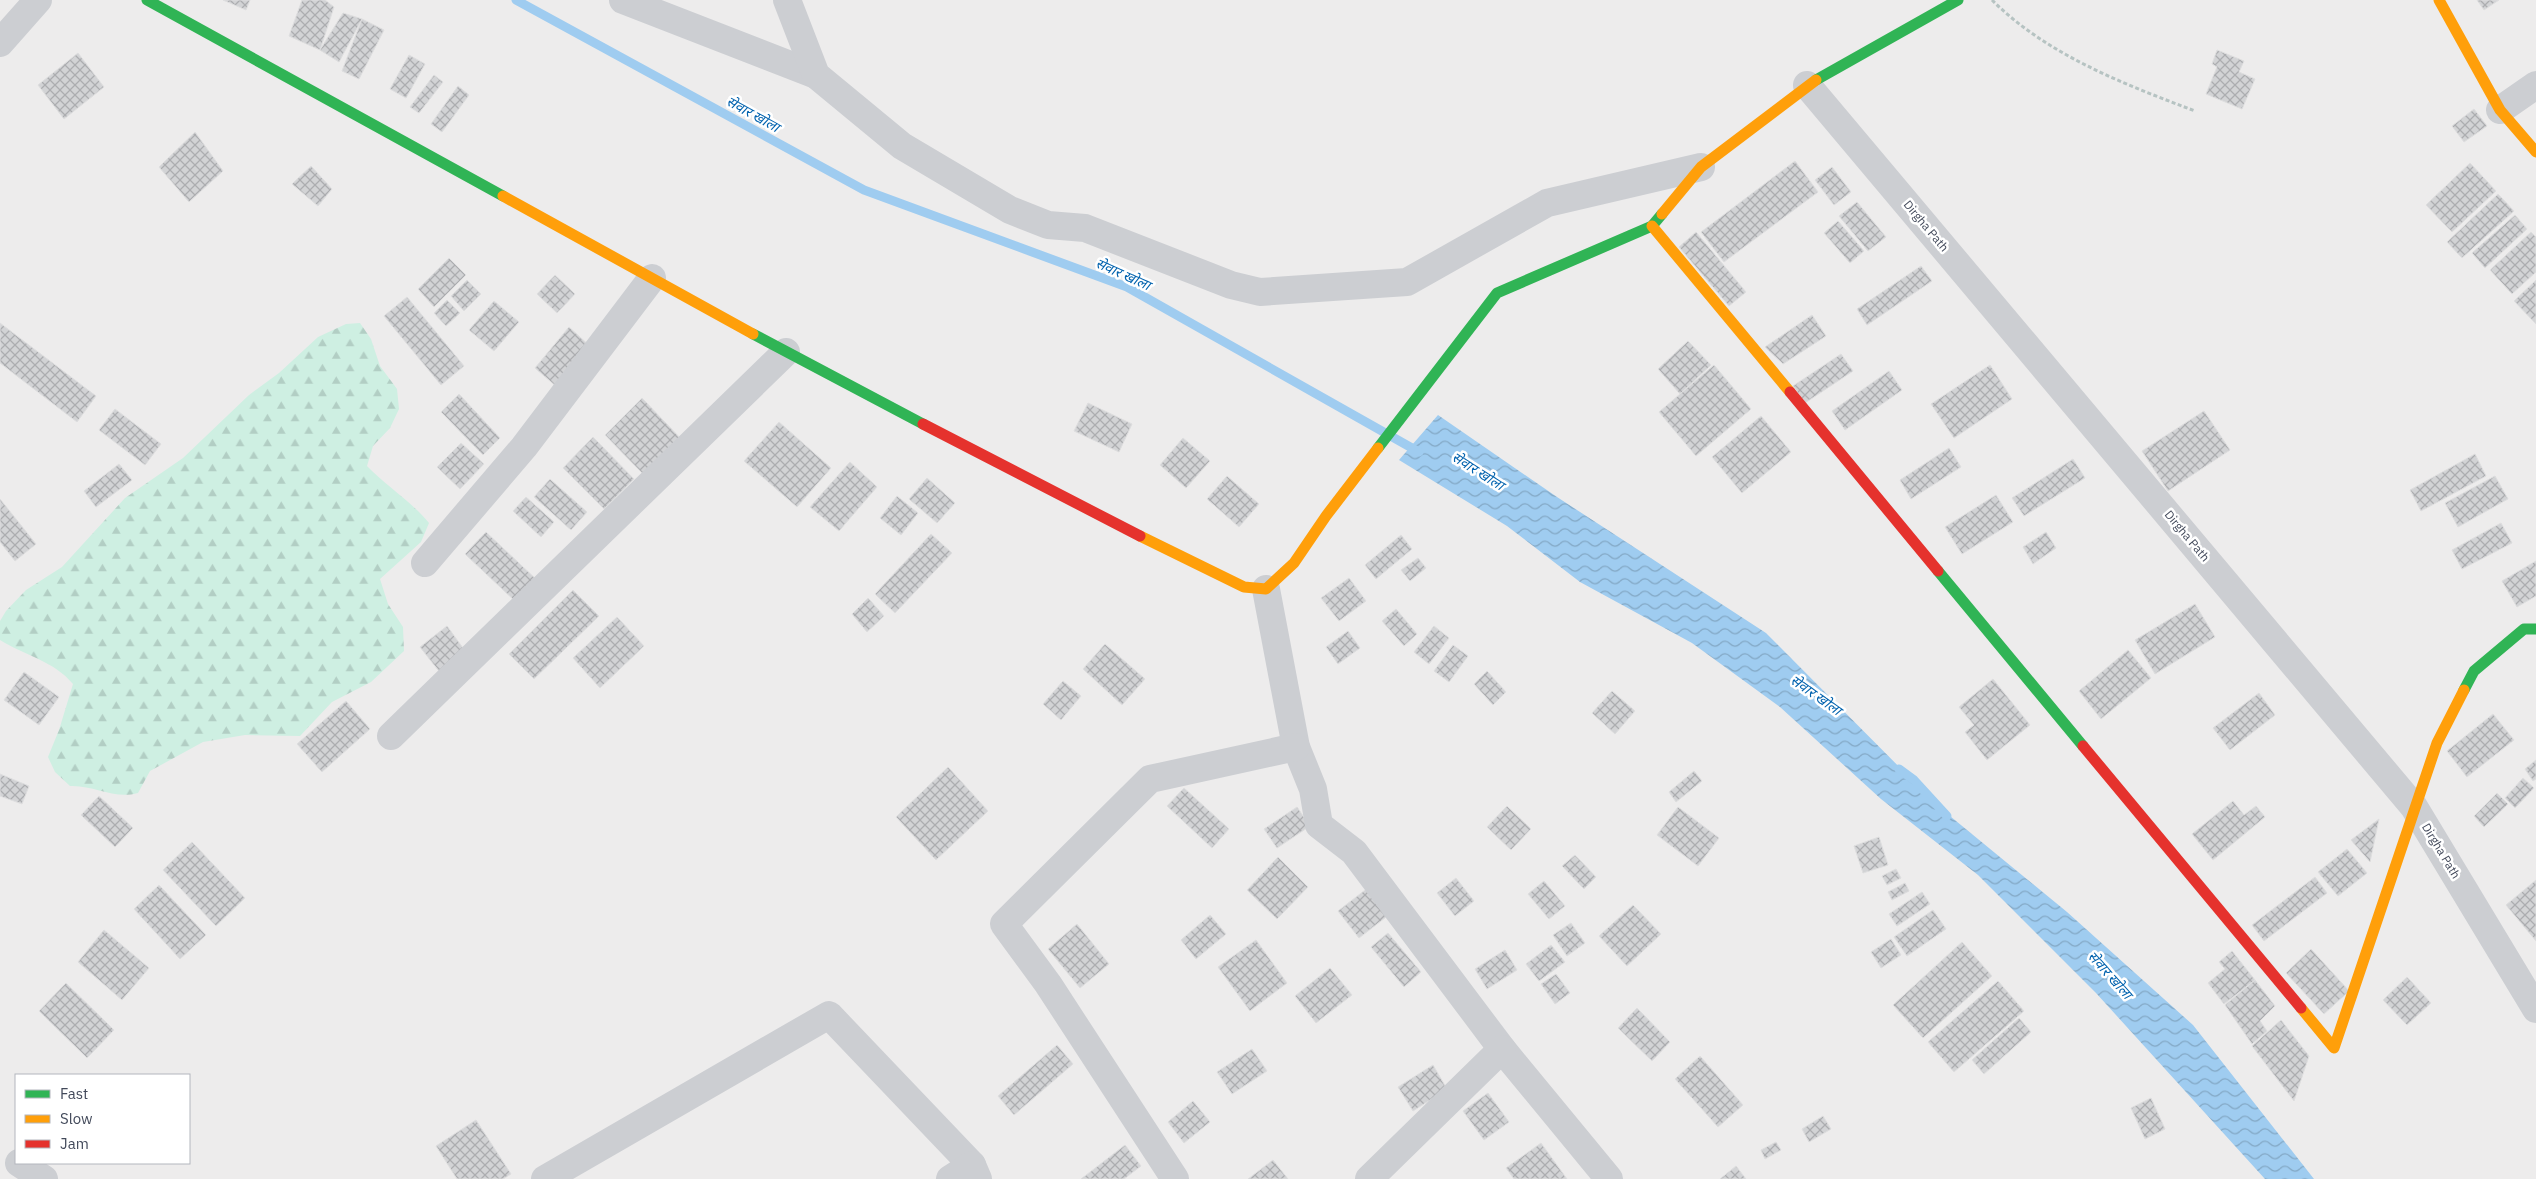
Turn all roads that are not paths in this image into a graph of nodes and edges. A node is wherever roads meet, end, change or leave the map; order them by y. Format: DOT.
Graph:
graph roads {
  1 [pos="38,0"];
  2 [pos="147,0"];
  3 [pos="623,0"];
  4 [pos="787,0"];
  5 [pos="1958,0"];
  6 [pos="2439,0"];
  7 [pos="0,43"];
  8 [pos="816,75"];
  9 [pos="1807,85"];
  10 [pos="2536,85"];
  11 [pos="2500,110"];
  12 [pos="2536,152"];
  13 [pos="1701,167"];
  14 [pos="1652,226"];
  15 [pos="652,278"];
  16 [pos="786,352"];
  17 [pos="424,563"];
  18 [pos="1266,589"];
  19 [pos="2536,628"];
  20 [pos="391,736"];
  21 [pos="1296,747"];
  22 [pos="2414,807"];
  23 [pos="2536,1009"];
  24 [pos="1502,1049"];
  25 [pos="0,1150"];
  26 [pos="15,1160"];
  27 [pos="21,1164"];
  28 [pos="967,1174"];
  29 [pos="44,1179"];
  30 [pos="545,1179"];
  31 [pos="1176,1179"];
  32 [pos="1370,1179"];
  33 [pos="1609,1179"];
  1 -- 7 [label="street"];
  2 -- 15 [label="street"];
  3 -- 8 [label="street"];
  4 -- 8 [label="street"];
  5 -- 9 [label="street"];
  6 -- 11 [label="street"];
  8 -- 13 [label="street"];
  9 -- 13 [label="street"];
  9 -- 22 [label="street, Dirgha Path"];
  10 -- 11 [label="street"];
  11 -- 12 [label="street"];
  13 -- 14 [label="street"];
  14 -- 18 [label="street"];
  14 -- 22 [label="street"];
  15 -- 16 [label="street"];
  15 -- 17 [label="street"];
  16 -- 18 [label="street"];
  16 -- 20 [label="street"];
  18 -- 21 [label="street"];
  19 -- 22 [label="street"];
  21 -- 24 [label="street"];
  21 -- 31 [label="street"];
  22 -- 23 [label="street, Dirgha Path"];
  24 -- 32 [label="street"];
  24 -- 33 [label="street"];
  25 -- 26 [label="street"];
  27 -- 29 [label="street"];
  28 -- 30 [label="street"];
}
